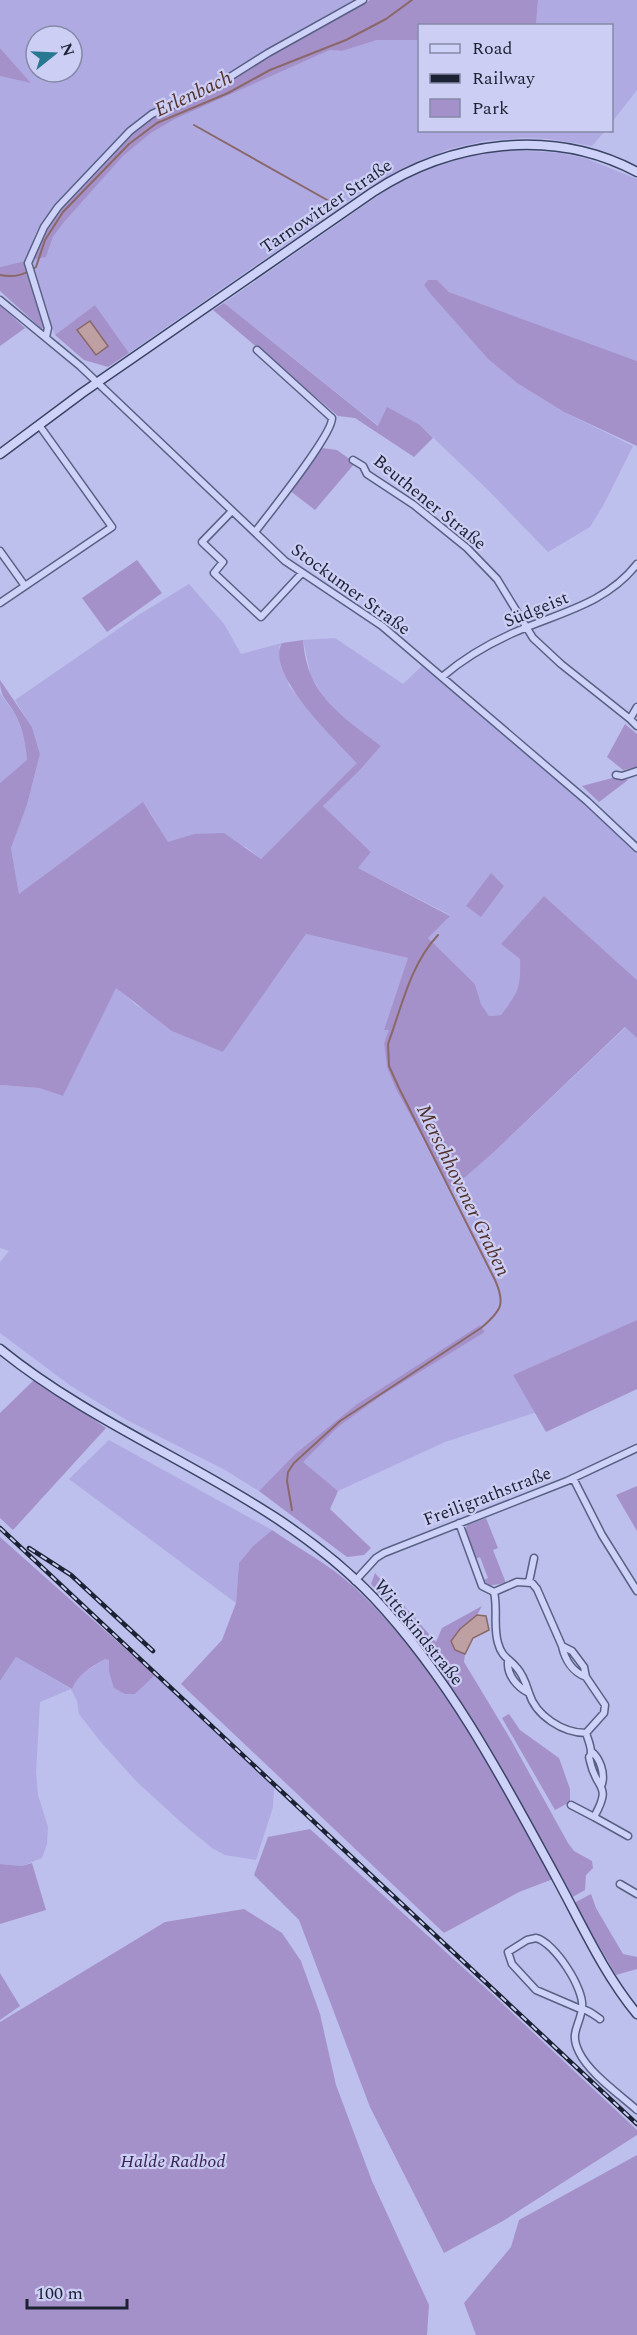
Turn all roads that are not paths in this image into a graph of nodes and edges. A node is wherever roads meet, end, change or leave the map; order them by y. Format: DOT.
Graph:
graph roads {
  1 [pos="363,0"];
  2 [pos="637,172"];
  3 [pos="0,300"];
  4 [pos="46,337"];
  5 [pos="257,350"];
  6 [pos="97,383"];
  7 [pos="39,425"];
  8 [pos="0,454"];
  9 [pos="353,460"];
  10 [pos="232,511"];
  11 [pos="255,532"];
  12 [pos="0,551"];
  13 [pos="637,564"];
  14 [pos="302,573"];
  15 [pos="25,586"];
  16 [pos="0,603"];
  17 [pos="527,628"];
  18 [pos="442,677"];
  19 [pos="637,707"];
  20 [pos="630,719"];
  21 [pos="637,726"];
  22 [pos="637,771"];
  23 [pos="616,775"];
  24 [pos="637,848"];
  25 [pos="0,1349"];
  26 [pos="637,1448"];
  27 [pos="573,1478"];
  28 [pos="459,1523"];
  29 [pos="534,1558"];
  30 [pos="355,1581"];
  31 [pos="529,1581"];
  32 [pos="637,1591"];
  33 [pos="494,1592"];
  34 [pos="586,1734"];
  35 [pos="571,1805"];
  36 [pos="594,1817"];
  37 [pos="628,1836"];
  38 [pos="620,1884"];
  39 [pos="637,1894"];
  40 [pos="582,2008"];
  41 [pos="637,2014"];
  42 [pos="600,2019"];
  43 [pos="637,2110"];
  1 -- 4 [label="street"];
  2 -- 6 [label="main road, Tarnowitzer Straße"];
  3 -- 4 [label="street, Stockumer Straße"];
  4 -- 6 [label="street, Stockumer Straße"];
  5 -- 11 [label="street"];
  6 -- 7 [label="main road, Tarnowitzer Straße"];
  6 -- 10 [label="street, Stockumer Straße"];
  7 -- 8 [label="main road, Tarnowitzer Straße"];
  7 -- 15 [label="street"];
  9 -- 17 [label="street, Beuthener Straße"];
  10 -- 11 [label="street, Stockumer Straße"];
  10 -- 14 [label="street"];
  11 -- 14 [label="street, Stockumer Straße"];
  12 -- 15 [label="street"];
  13 -- 17 [label="street, Südgeist"];
  14 -- 18 [label="street, Stockumer Straße"];
  15 -- 16 [label="street"];
  17 -- 18 [label="street, Südgeist"];
  17 -- 20 [label="street, Beuthener Straße"];
  18 -- 24 [label="street, Stockumer Straße"];
  19 -- 20 [label="street"];
  20 -- 21 [label="street, Beuthener Straße"];
  22 -- 23 [label="street"];
  25 -- 30 [label="main road, Wittekindstraße"];
  26 -- 27 [label="street, Freiligrathstraße"];
  27 -- 28 [label="street, Freiligrathstraße"];
  27 -- 32 [label="street"];
  28 -- 30 [label="street, Freiligrathstraße"];
  28 -- 33 [label="street"];
  29 -- 31 [label="street"];
  30 -- 41 [label="main road, Wittekindstraße"];
  31 -- 33 [label="street"];
  31 -- 34 [label="street"];
  33 -- 34 [label="street"];
  34 -- 36 [label="street"];
  35 -- 36 [label="street"];
  36 -- 37 [label="street"];
  38 -- 39 [label="street"];
  40 -- 40 [label="street"];
  40 -- 42 [label="street"];
  40 -- 43 [label="street"];
}
